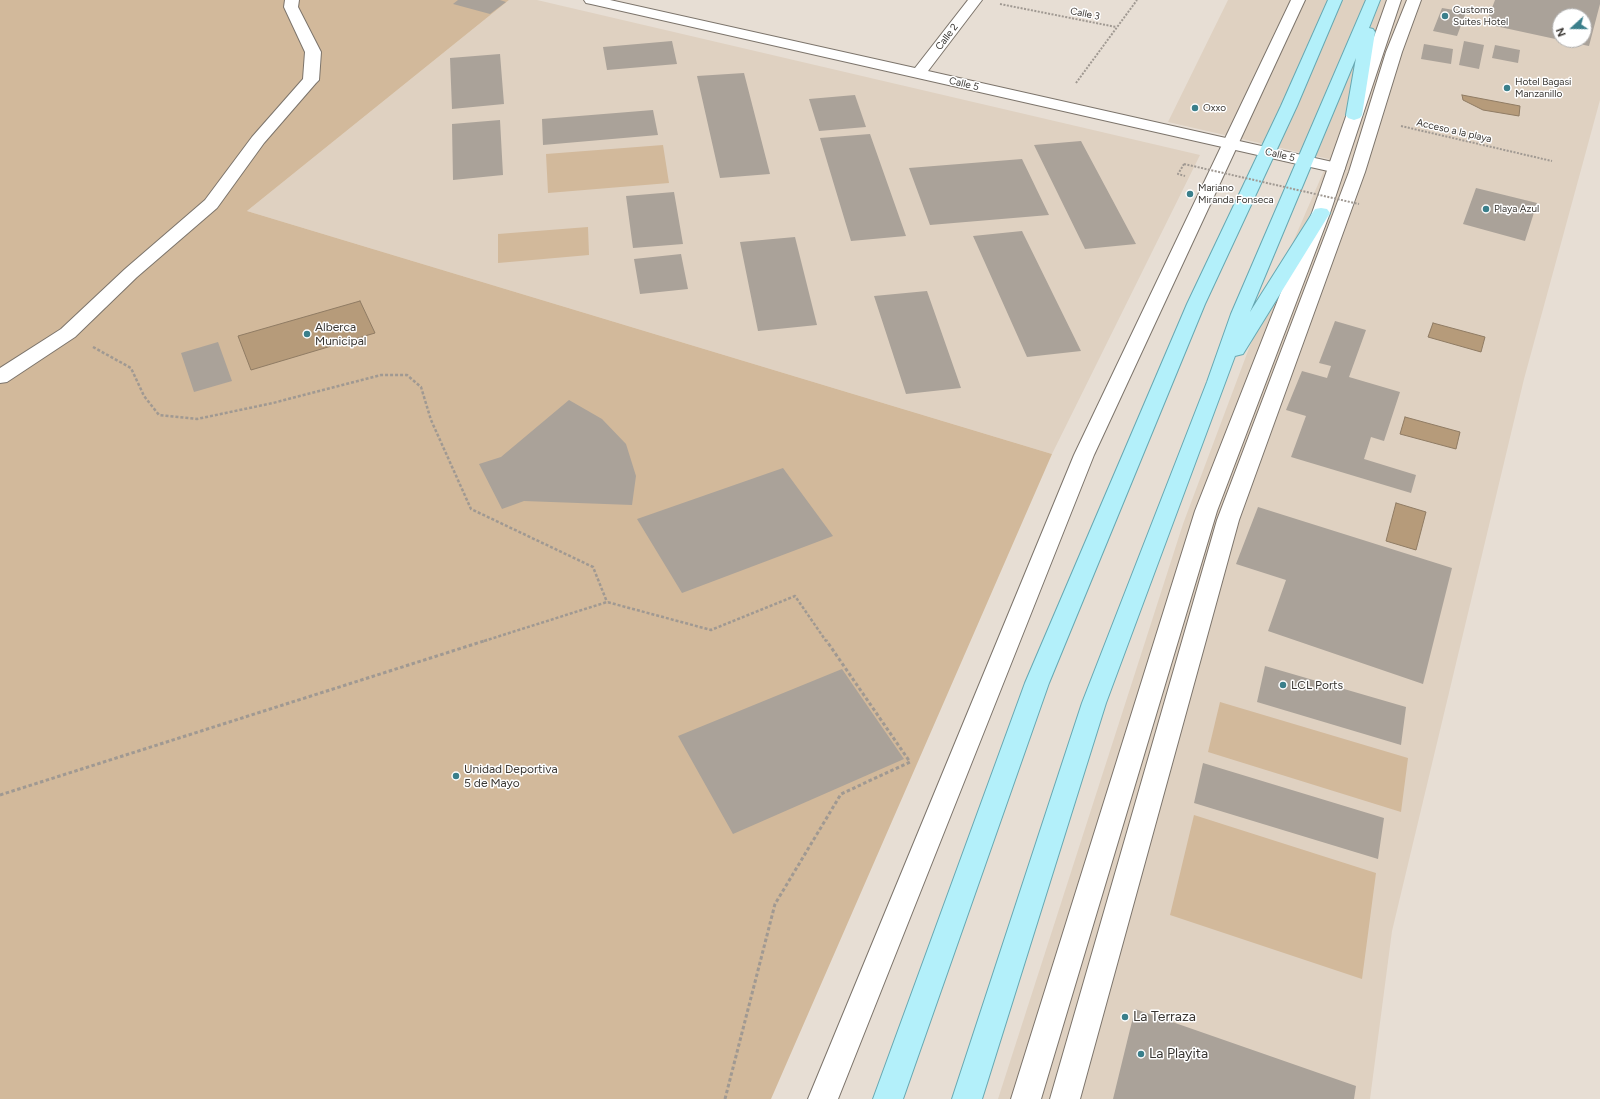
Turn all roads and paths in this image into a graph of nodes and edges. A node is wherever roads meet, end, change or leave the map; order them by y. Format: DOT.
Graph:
graph roads {
  1 [pos="292,0"];
  2 [pos="591,0"];
  3 [pos="975,0"];
  4 [pos="1137,0"];
  5 [pos="1298,0"];
  6 [pos="1335,0"];
  7 [pos="1373,0"];
  8 [pos="1394,0"];
  9 [pos="1414,0"];
  10 [pos="995,3"];
  11 [pos="1116,27"];
  12 [pos="918,74"];
  13 [pos="1059,106"];
  14 [pos="1363,117"];
  15 [pos="1229,144"];
  16 [pos="1267,152"];
  17 [pos="1305,161"];
  18 [pos="1552,161"];
  19 [pos="1337,168"];
  20 [pos="1178,174"];
  21 [pos="1359,204"];
  22 [pos="1321,213"];
  23 [pos="68,333"];
  24 [pos="0,377"];
  25 [pos="1217,382"];
  26 [pos="607,602"];
  27 [pos="0,795"];
  28 [pos="725,1099"];
  29 [pos="823,1099"];
  30 [pos="888,1099"];
  31 [pos="967,1099"];
  32 [pos="1026,1099"];
  33 [pos="1065,1099"];
  1 -- 23 [label="main road"];
  2 -- 12 [label="main road, Calle 5"];
  3 -- 12 [label="main road, Calle 2"];
  4 -- 11 [label="path"];
  5 -- 15 [label="main road"];
  6 -- 16 [label="main road"];
  7 -- 14 [label="main road"];
  7 -- 17 [label="main road"];
  8 -- 14 [label="main road"];
  9 -- 14 [label="main road"];
  10 -- 11 [label="path, Calle 3"];
  11 -- 13 [label="path"];
  12 -- 13 [label="main road, Calle 5"];
  13 -- 15 [label="main road, Calle 5"];
  14 -- 18 [label="path, Acceso a la playa"];
  14 -- 19 [label="main road"];
  14 -- 33 [label="main road"];
  15 -- 16 [label="main road, Calle 5"];
  15 -- 29 [label="main road"];
  16 -- 17 [label="main road, Calle 5"];
  16 -- 30 [label="main road"];
  17 -- 19 [label="main road, Calle 5"];
  17 -- 25 [label="main road"];
  19 -- 22 [label="main road"];
  20 -- 21 [label="path, bridge"];
  22 -- 25 [label="main road"];
  22 -- 32 [label="main road"];
  23 -- 24 [label="main road"];
  23 -- 26 [label="path"];
  25 -- 31 [label="main road"];
  26 -- 27 [label="path"];
  26 -- 28 [label="path"];
}
